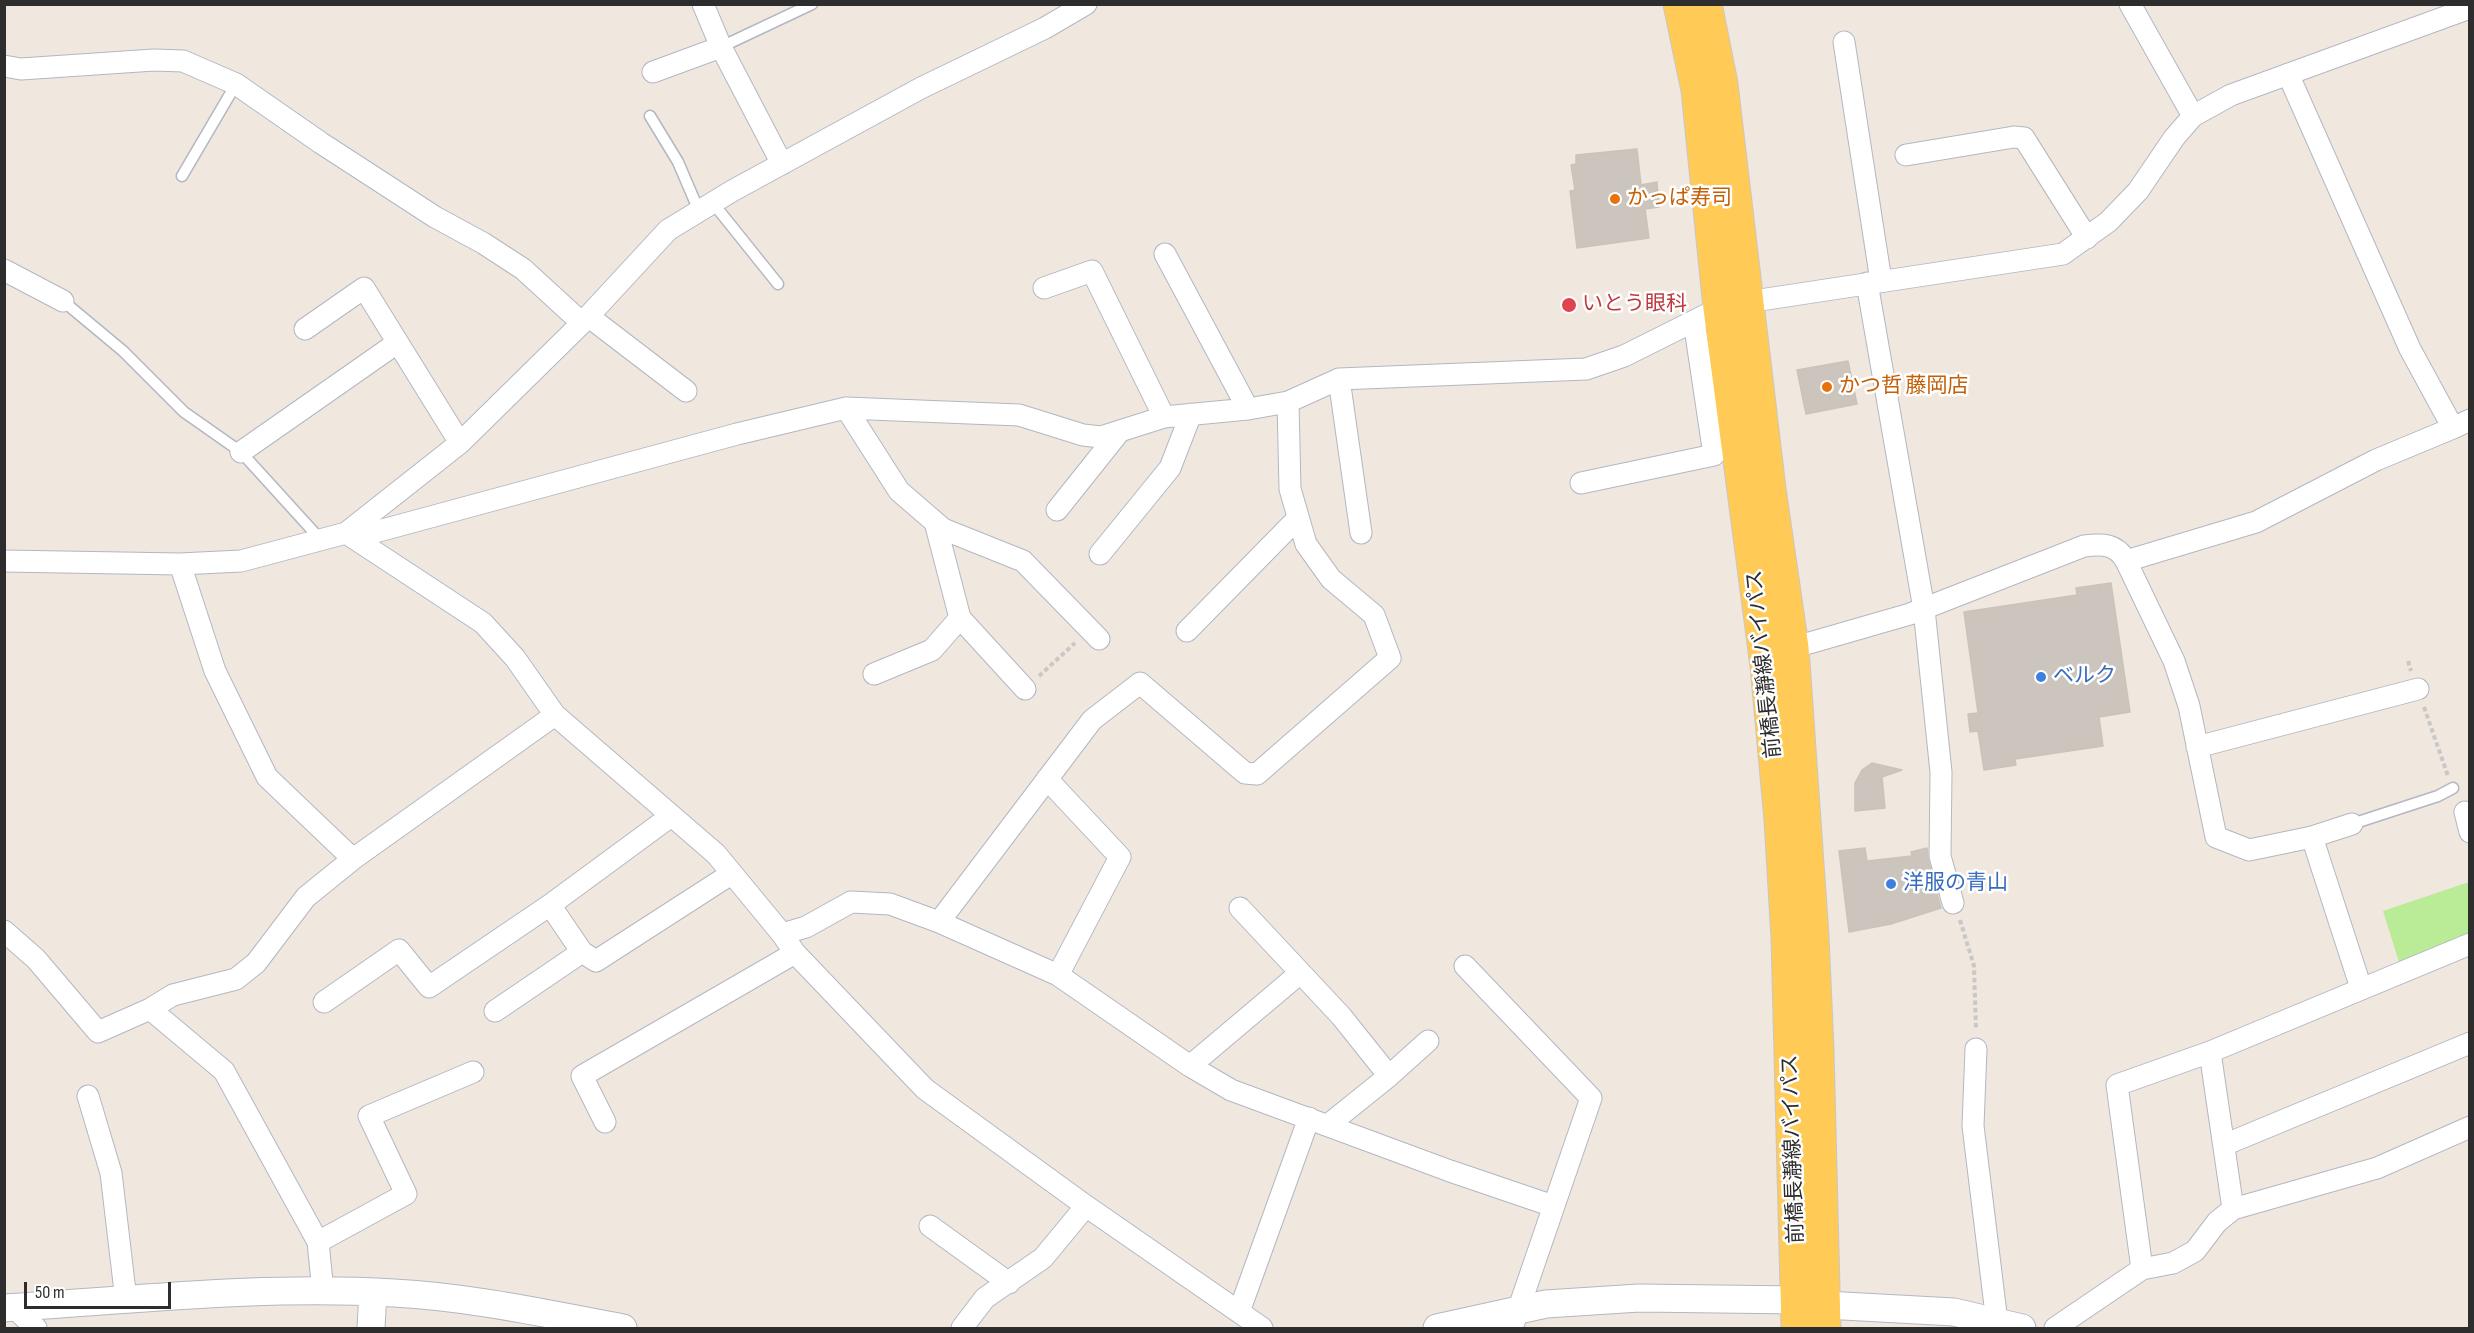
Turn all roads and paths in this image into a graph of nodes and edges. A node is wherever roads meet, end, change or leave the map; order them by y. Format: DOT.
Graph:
graph roads {
  1 [pos="703,4"];
  2 [pos="812,4"];
  3 [pos="1047,4"];
  4 [pos="1086,4"];
  5 [pos="1680,4"];
  6 [pos="1705,4"];
  7 [pos="2130,4"];
  8 [pos="2456,9"];
  9 [pos="1045,28"];
  10 [pos="1844,42"];
  11 [pos="721,47"];
  12 [pos="4,66"];
  13 [pos="653,72"];
  14 [pos="2288,74"];
  15 [pos="236,84"];
  16 [pos="650,116"];
  17 [pos="2193,116"];
  18 [pos="1906,155"];
  19 [pos="782,164"];
  20 [pos="182,176"];
  21 [pos="706,207"];
  22 [pos="2087,238"];
  23 [pos="1165,254"];
  24 [pos="5,271"];
  25 [pos="1874,282"];
  26 [pos="778,284"];
  27 [pos="1044,288"];
  28 [pos="63,300"];
  29 [pos="1721,310"];
  30 [pos="585,319"];
  31 [pos="305,329"];
  32 [pos="397,343"];
  33 [pos="1339,379"];
  34 [pos="686,391"];
  35 [pos="1288,402"];
  36 [pos="846,408"];
  37 [pos="1248,410"];
  38 [pos="1191,414"];
  39 [pos="1164,417"];
  40 [pos="2461,424"];
  41 [pos="1120,431"];
  42 [pos="460,443"];
  43 [pos="241,452"];
  44 [pos="1581,483"];
  45 [pos="1058,510"];
  46 [pos="1298,518"];
  47 [pos="935,522"];
  48 [pos="346,533"];
  49 [pos="1361,533"];
  50 [pos="321,540"];
  51 [pos="1101,554"];
  52 [pos="4,561"];
  53 [pos="2126,561"];
  54 [pos="180,564"];
  55 [pos="1923,609"];
  56 [pos="960,618"];
  57 [pos="1187,631"];
  58 [pos="1094,635"];
  59 [pos="1792,648"];
  60 [pos="2408,661"];
  61 [pos="874,674"];
  62 [pos="1025,689"];
  63 [pos="2418,689"];
  64 [pos="555,715"];
  65 [pos="2197,747"];
  66 [pos="1047,779"];
  67 [pos="2453,788"];
  68 [pos="671,816"];
  69 [pos="2352,824"];
  70 [pos="2312,837"];
  71 [pos="353,859"];
  72 [pos="731,874"];
  73 [pos="1953,903"];
  74 [pos="550,904"];
  75 [pos="1240,908"];
  76 [pos="939,922"];
  77 [pos="4,931"];
  78 [pos="782,934"];
  79 [pos="2468,948"];
  80 [pos="582,952"];
  81 [pos="795,953"];
  82 [pos="1465,966"];
  83 [pos="1299,974"];
  84 [pos="1058,975"];
  85 [pos="2361,988"];
  86 [pos="324,1002"];
  87 [pos="150,1009"];
  88 [pos="495,1011"];
  89 [pos="1428,1041"];
  90 [pos="2469,1043"];
  91 [pos="1976,1049"];
  92 [pos="2210,1052"];
  93 [pos="1190,1066"];
  94 [pos="473,1072"];
  95 [pos="1389,1076"];
  96 [pos="88,1096"];
  97 [pos="1318,1121"];
  98 [pos="605,1122"];
  99 [pos="2469,1127"];
  100 [pos="2224,1145"];
  101 [pos="1086,1206"];
  102 [pos="1553,1206"];
  103 [pos="2233,1209"];
  104 [pos="930,1226"];
  105 [pos="318,1242"];
  106 [pos="2142,1269"];
  107 [pos="1009,1283"];
  108 [pos="323,1292"];
  109 [pos="373,1292"];
  110 [pos="126,1300"];
  111 [pos="9,1308"];
  112 [pos="1239,1312"];
  113 [pos="1812,1315"];
  114 [pos="1516,1318"];
  115 [pos="2012,1326"];
  116 [pos="36,1329"];
  117 [pos="371,1329"];
  118 [pos="623,1329"];
  119 [pos="962,1329"];
  120 [pos="1262,1329"];
  121 [pos="1437,1329"];
  122 [pos="2055,1329"];
  1 -- 11 [label="street"];
  2 -- 11 [label="lane"];
  3 -- 9 [label="street"];
  4 -- 9 [label="street"];
  5 -- 29 [label="main road, 前橋長瀞線バイパス"];
  6 -- 29 [label="main road, 前橋長瀞線バイパス"];
  7 -- 17 [label="street"];
  8 -- 14 [label="street"];
  9 -- 19 [label="street"];
  10 -- 25 [label="street"];
  11 -- 13 [label="street"];
  11 -- 19 [label="street"];
  12 -- 15 [label="street"];
  14 -- 17 [label="street"];
  14 -- 40 [label="street"];
  15 -- 20 [label="lane"];
  15 -- 30 [label="street"];
  16 -- 21 [label="lane"];
  17 -- 22 [label="street"];
  18 -- 22 [label="street"];
  19 -- 21 [label="street"];
  21 -- 26 [label="lane"];
  21 -- 30 [label="street"];
  22 -- 25 [label="street"];
  23 -- 37 [label="street"];
  24 -- 28 [label="street"];
  25 -- 29 [label="street"];
  25 -- 55 [label="street"];
  27 -- 39 [label="street"];
  28 -- 43 [label="lane"];
  29 -- 33 [label="street"];
  29 -- 44 [label="street"];
  29 -- 59 [label="main road, 前橋長瀞線バイパス"];
  29 -- 113 [label="main road, 前橋長瀞線バイパス"];
  30 -- 34 [label="street"];
  30 -- 42 [label="street"];
  31 -- 32 [label="street"];
  32 -- 42 [label="street"];
  32 -- 43 [label="street"];
  33 -- 35 [label="street"];
  33 -- 49 [label="street"];
  35 -- 37 [label="street"];
  35 -- 46 [label="street"];
  36 -- 41 [label="street"];
  36 -- 47 [label="street"];
  36 -- 48 [label="street"];
  37 -- 38 [label="street"];
  38 -- 39 [label="street"];
  38 -- 51 [label="street"];
  39 -- 41 [label="street"];
  40 -- 53 [label="street"];
  41 -- 45 [label="street"];
  42 -- 48 [label="street"];
  43 -- 50 [label="lane"];
  46 -- 57 [label="street"];
  46 -- 66 [label="street"];
  47 -- 56 [label="street"];
  47 -- 58 [label="street"];
  48 -- 50 [label="street"];
  48 -- 64 [label="street"];
  50 -- 54 [label="street"];
  52 -- 54 [label="street"];
  53 -- 55 [label="street"];
  53 -- 65 [label="street"];
  54 -- 71 [label="street"];
  55 -- 59 [label="street"];
  55 -- 73 [label="street"];
  56 -- 61 [label="street"];
  56 -- 62 [label="street"];
  58 -- 62 [label="path"];
  59 -- 113 [label="main road, 前橋長瀞線バイパス"];
  60 -- 63 [label="path"];
  63 -- 65 [label="street"];
  63 -- 67 [label="path"];
  64 -- 68 [label="street"];
  64 -- 71 [label="street"];
  65 -- 70 [label="street"];
  66 -- 76 [label="street"];
  66 -- 84 [label="street"];
  67 -- 69 [label="lane"];
  68 -- 72 [label="street"];
  68 -- 74 [label="street"];
  69 -- 70 [label="street"];
  70 -- 85 [label="street"];
  71 -- 87 [label="street"];
  72 -- 78 [label="street"];
  72 -- 80 [label="street"];
  73 -- 91 [label="path"];
  74 -- 80 [label="street"];
  74 -- 86 [label="street"];
  75 -- 83 [label="street"];
  76 -- 78 [label="street"];
  76 -- 84 [label="street"];
  77 -- 87 [label="street"];
  78 -- 81 [label="street"];
  79 -- 85 [label="street"];
  80 -- 88 [label="street"];
  81 -- 98 [label="street"];
  81 -- 101 [label="street"];
  82 -- 102 [label="street"];
  83 -- 93 [label="street"];
  83 -- 95 [label="street"];
  84 -- 93 [label="street"];
  85 -- 92 [label="street"];
  87 -- 105 [label="street"];
  89 -- 95 [label="street"];
  90 -- 100 [label="street"];
  91 -- 115 [label="street"];
  92 -- 100 [label="street"];
  92 -- 106 [label="street"];
  93 -- 97 [label="street"];
  94 -- 105 [label="street"];
  95 -- 97 [label="street"];
  96 -- 110 [label="street"];
  97 -- 102 [label="street"];
  97 -- 112 [label="street"];
  99 -- 103 [label="street"];
  100 -- 103 [label="street"];
  101 -- 107 [label="street"];
  101 -- 112 [label="street"];
  102 -- 114 [label="street"];
  103 -- 106 [label="street"];
  104 -- 107 [label="street"];
  105 -- 108 [label="street"];
  106 -- 122 [label="street"];
  107 -- 119 [label="street"];
  108 -- 109 [label="street"];
  108 -- 110 [label="street"];
  109 -- 117 [label="street"];
  109 -- 118 [label="street"];
  110 -- 111 [label="street"];
  111 -- 116 [label="street"];
  112 -- 120 [label="street"];
  113 -- 114 [label="street"];
  113 -- 115 [label="street"];
  114 -- 121 [label="street"];
}
